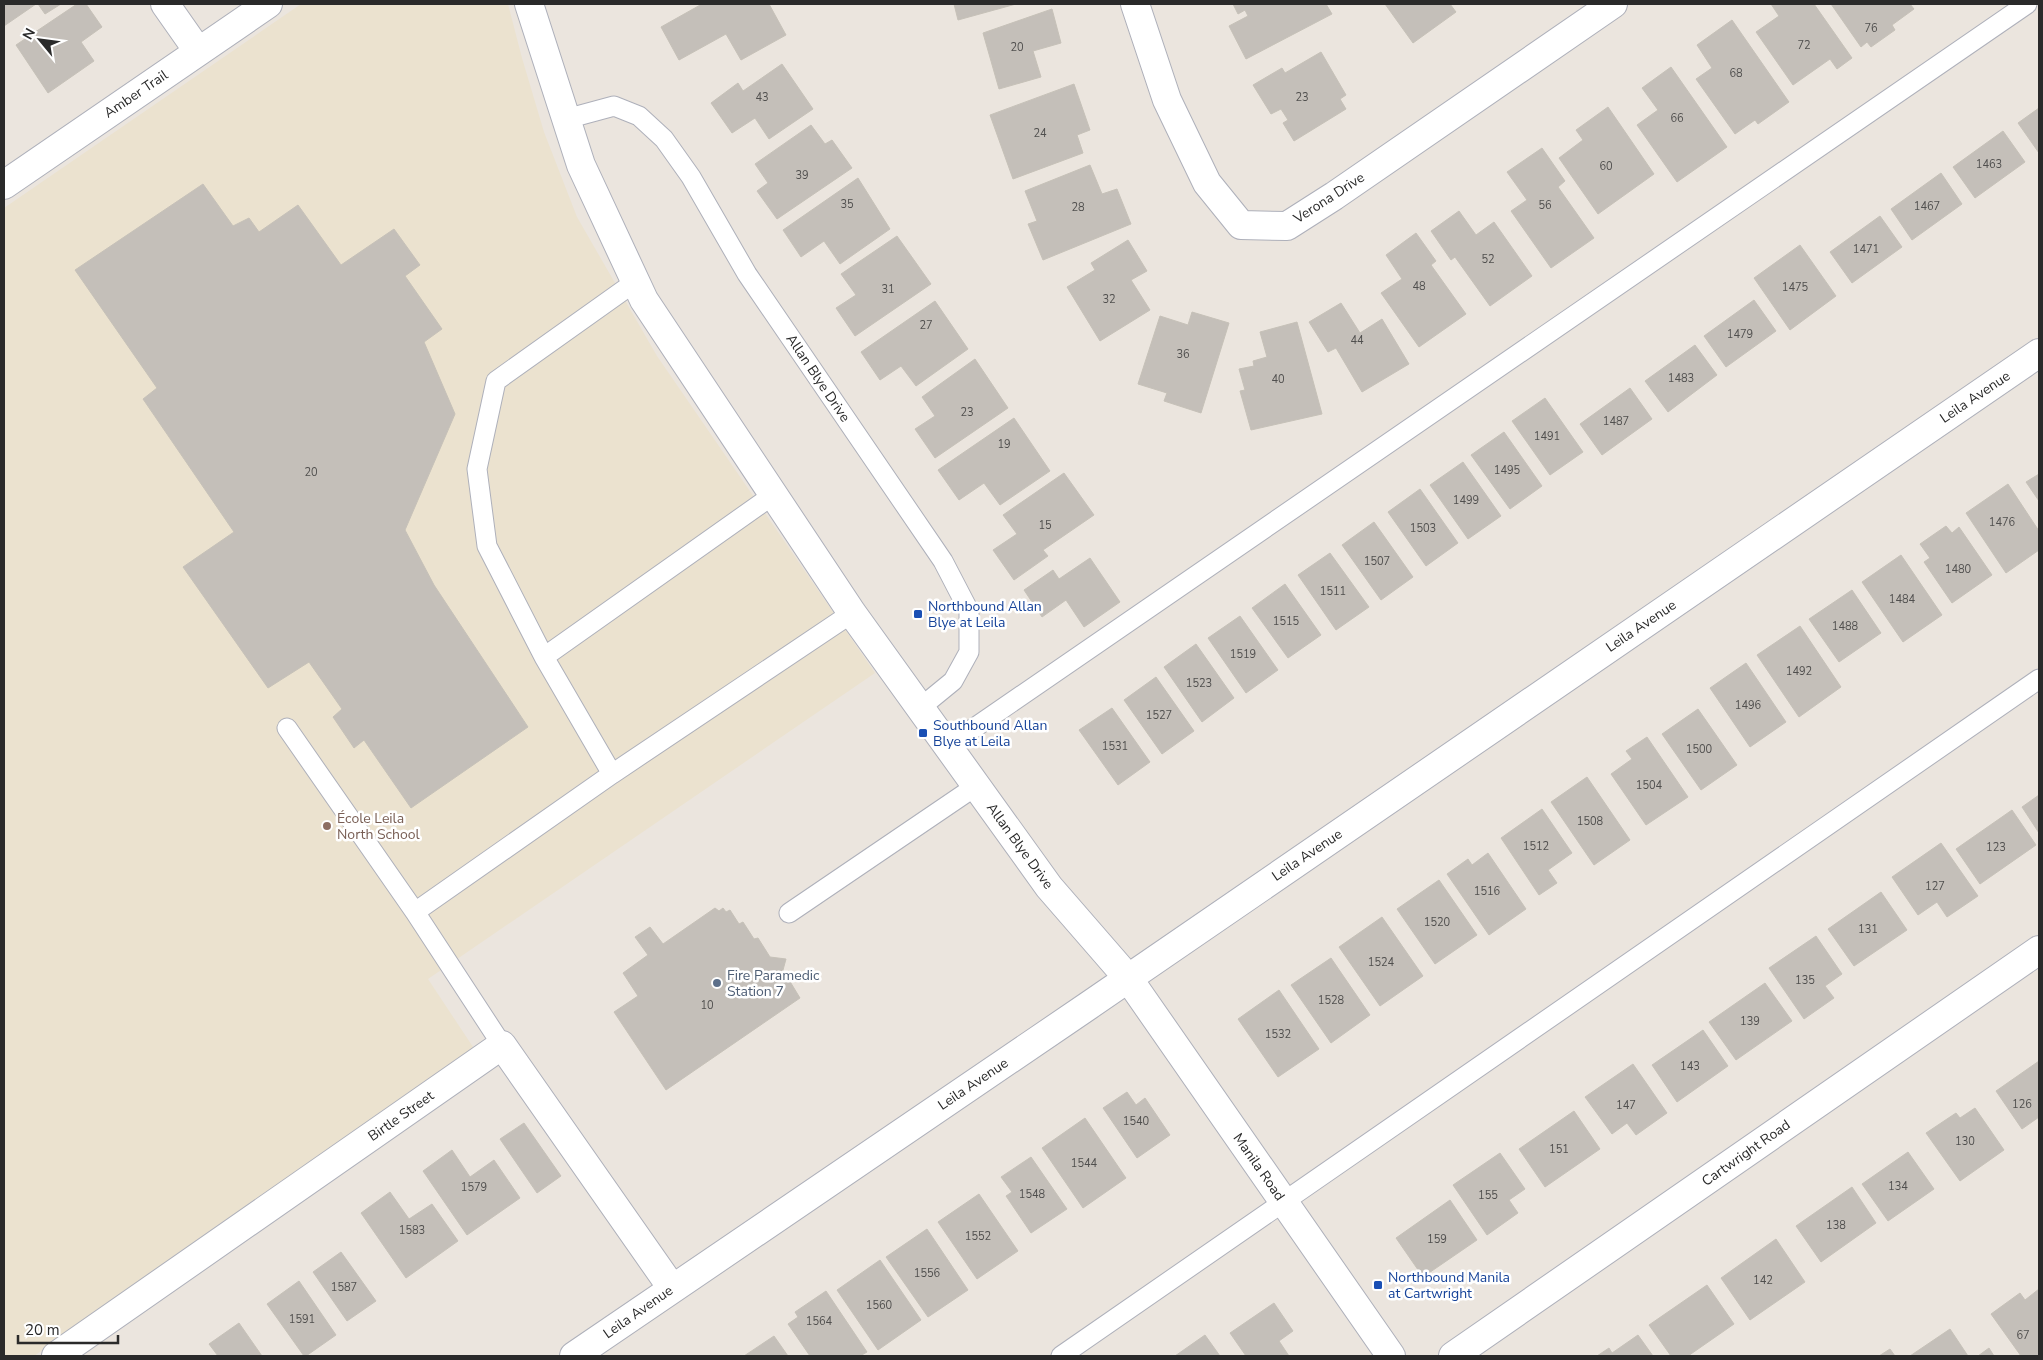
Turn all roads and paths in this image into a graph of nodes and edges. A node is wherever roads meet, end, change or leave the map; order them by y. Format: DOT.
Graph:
graph roads {
  1 [pos="165,4"];
  2 [pos="268,4"];
  3 [pos="529,4"];
  4 [pos="1135,4"];
  5 [pos="1613,4"];
  6 [pos="2028,4"];
  7 [pos="198,51"];
  8 [pos="566,118"];
  9 [pos="4,185"];
  10 [pos="635,282"];
  11 [pos="2039,353"];
  12 [pos="773,494"];
  13 [pos="852,613"];
  14 [pos="544,657"];
  15 [pos="2039,679"];
  16 [pos="920,708"];
  17 [pos="287,728"];
  18 [pos="948,746"];
  19 [pos="612,774"];
  20 [pos="976,786"];
  21 [pos="415,912"];
  22 [pos="788,913"];
  23 [pos="2039,950"];
  24 [pos="1128,978"];
  25 [pos="502,1045"];
  26 [pos="1284,1202"];
  27 [pos="672,1288"];
  28 [pos="56,1356"];
  29 [pos="574,1356"];
  30 [pos="1060,1356"];
  31 [pos="1391,1356"];
  32 [pos="1454,1356"];
  1 -- 7 [label="street"];
  2 -- 7 [label="street, Amber Trail"];
  3 -- 8 [label="street, Allan Blye Drive"];
  4 -- 5 [label="street, Verona Drive"];
  6 -- 18 [label="lane"];
  7 -- 9 [label="street, Amber Trail"];
  8 -- 10 [label="street, Allan Blye Drive"];
  8 -- 16 [label="lane, Allan Blye Drive"];
  10 -- 12 [label="street, Allan Blye Drive"];
  10 -- 14 [label="lane"];
  11 -- 24 [label="street, Leila Avenue"];
  12 -- 13 [label="street, Allan Blye Drive"];
  12 -- 14 [label="lane"];
  13 -- 16 [label="street, Allan Blye Drive"];
  13 -- 19 [label="lane"];
  14 -- 19 [label="lane"];
  15 -- 26 [label="lane"];
  16 -- 18 [label="street, Allan Blye Drive"];
  17 -- 21 [label="lane"];
  18 -- 20 [label="street, Allan Blye Drive"];
  19 -- 21 [label="lane"];
  20 -- 22 [label="lane"];
  20 -- 24 [label="street, Allan Blye Drive"];
  21 -- 25 [label="lane"];
  23 -- 32 [label="street, Cartwright Road"];
  24 -- 26 [label="street, Manila Road"];
  24 -- 27 [label="street, Leila Avenue"];
  25 -- 27 [label="street"];
  25 -- 28 [label="street, Birtle Street"];
  26 -- 30 [label="lane"];
  26 -- 31 [label="street, Manila Road"];
  27 -- 29 [label="street, Leila Avenue"];
}
